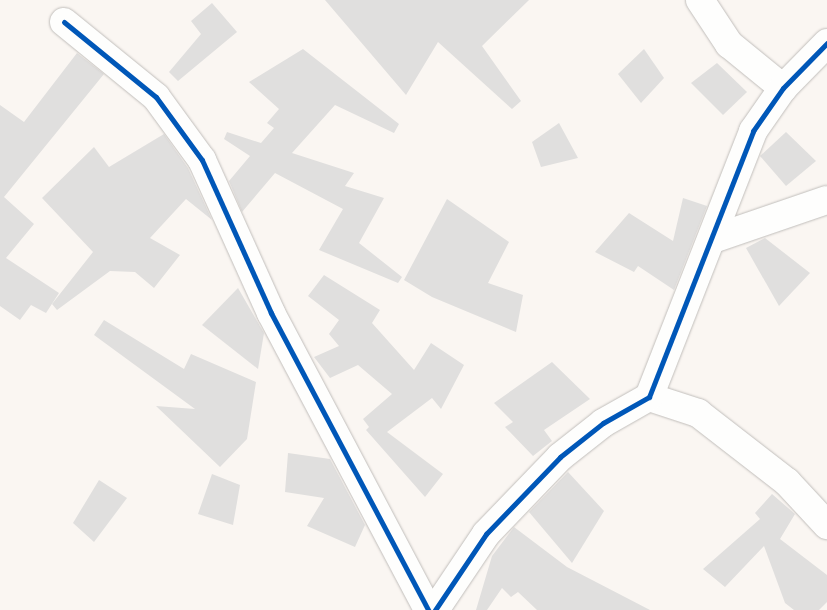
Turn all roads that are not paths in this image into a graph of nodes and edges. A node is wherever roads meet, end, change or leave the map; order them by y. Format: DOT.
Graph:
graph roads {
  1 [pos="700,0"];
  2 [pos="64,22"];
  3 [pos="827,43"];
  4 [pos="783,88"];
  5 [pos="827,200"];
  6 [pos="713,240"];
  7 [pos="650,397"];
  8 [pos="827,525"];
  9 [pos="428,610"];
  10 [pos="435,610"];
  1 -- 4 [label="street"];
  2 -- 9 [label="street"];
  3 -- 4 [label="street"];
  4 -- 6 [label="street"];
  5 -- 6 [label="street"];
  6 -- 7 [label="street"];
  7 -- 8 [label="street"];
  7 -- 10 [label="street"];
}
